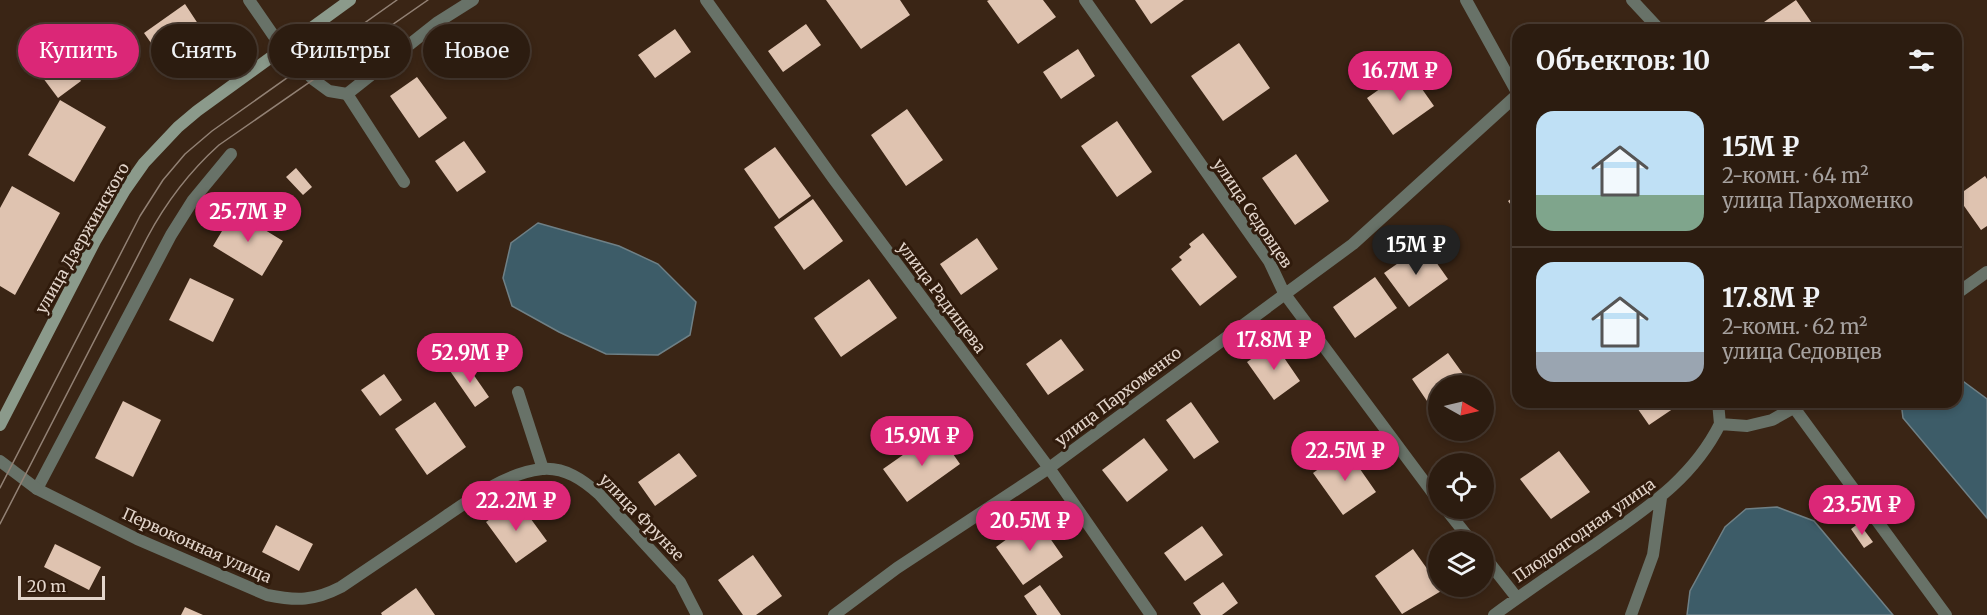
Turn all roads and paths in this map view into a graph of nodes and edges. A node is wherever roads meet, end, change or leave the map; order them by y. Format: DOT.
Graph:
graph roads {
  1 [pos="249,0"];
  2 [pos="350,0"];
  3 [pos="472,0"];
  4 [pos="706,0"];
  5 [pos="1084,0"];
  6 [pos="1466,0"];
  7 [pos="1632,0"];
  8 [pos="316,24"];
  9 [pos="1654,24"];
  10 [pos="269,29"];
  11 [pos="269,58"];
  12 [pos="313,78"];
  13 [pos="1512,83"];
  14 [pos="347,94"];
  15 [pos="1512,99"];
  16 [pos="231,154"];
  17 [pos="404,183"];
  18 [pos="1987,272"];
  19 [pos="1962,290"];
  20 [pos="1284,293"];
  21 [pos="518,392"];
  22 [pos="1718,408"];
  23 [pos="1794,408"];
  24 [pos="1802,408"];
  25 [pos="0,424"];
  26 [pos="1719,424"];
  27 [pos="0,461"];
  28 [pos="1048,468"];
  29 [pos="543,469"];
  30 [pos="1428,487"];
  31 [pos="37,489"];
  32 [pos="1661,498"];
  33 [pos="1454,519"];
  34 [pos="1463,531"];
  35 [pos="1494,569"];
  36 [pos="1517,598"];
  37 [pos="697,615"];
  38 [pos="834,615"];
  39 [pos="1151,615"];
  40 [pos="1494,615"];
  41 [pos="1631,615"];
  42 [pos="1946,615"];
  1 -- 10 [label="street"];
  2 -- 8 [label="main road, улица Дзержинского"];
  3 -- 14 [label="street"];
  4 -- 28 [label="street, улица Радищева"];
  5 -- 20 [label="street, улица Седовцев"];
  6 -- 13 [label="street"];
  7 -- 9 [label="street"];
  11 -- 25 [label="main road, улица Дзержинского"];
  12 -- 14 [label="street"];
  14 -- 17 [label="street"];
  15 -- 20 [label="street, улица Пархоменко"];
  16 -- 31 [label="street"];
  18 -- 19 [label="street"];
  20 -- 28 [label="street, улица Пархоменко"];
  20 -- 30 [label="street, улица Седовцев"];
  21 -- 29 [label="street"];
  22 -- 26 [label="street"];
  23 -- 26 [label="street"];
  24 -- 42 [label="street"];
  26 -- 32 [label="street, Плодоягодная улица"];
  27 -- 31 [label="street, Первоконная улица"];
  28 -- 38 [label="street, улица Пархоменко"];
  28 -- 39 [label="street, улица Радищева"];
  29 -- 31 [label="street, Первоконная улица"];
  29 -- 37 [label="street, улица Фрунзе"];
  32 -- 36 [label="street, Плодоягодная улица"];
  32 -- 41 [label="street"];
  33 -- 34 [label="street"];
  35 -- 36 [label="street"];
  36 -- 40 [label="street, Плодоягодная улица"];
}
